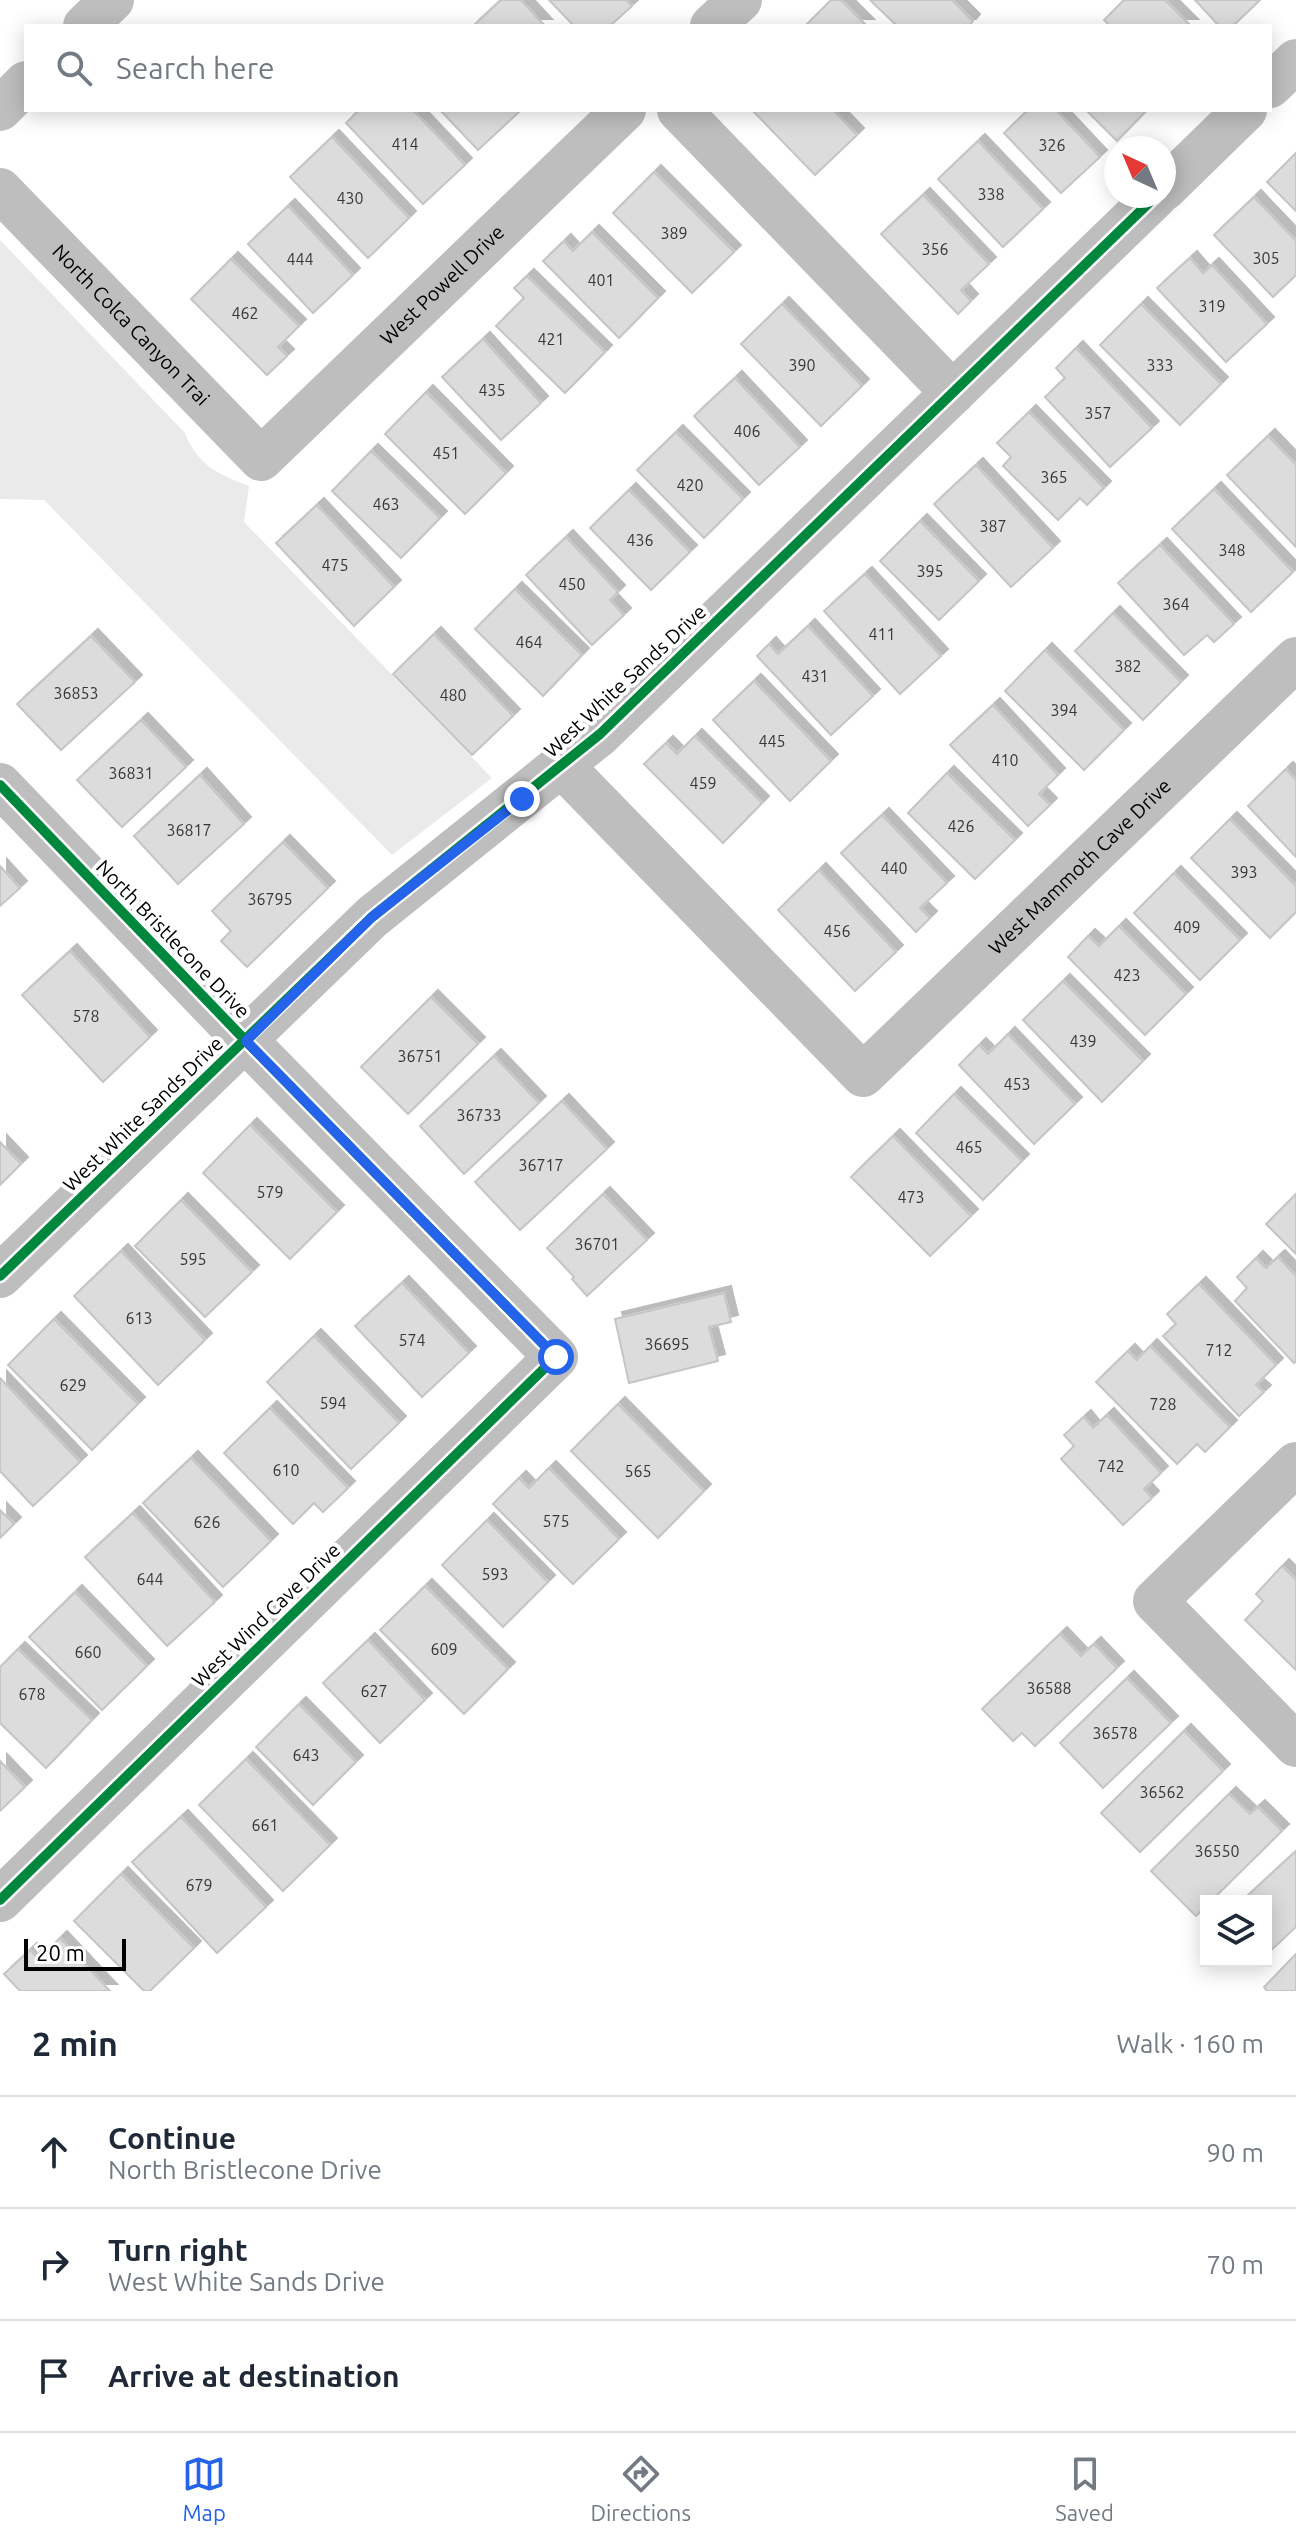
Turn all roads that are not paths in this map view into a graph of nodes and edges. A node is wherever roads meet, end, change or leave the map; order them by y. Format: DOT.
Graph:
graph roads {
  1 [pos="112,0"];
  2 [pos="740,0"];
  3 [pos="87,24"];
  4 [pos="714,24"];
  5 [pos="1296,61"];
  6 [pos="1272,84"];
  7 [pos="24,85"];
  8 [pos="0,109"];
  9 [pos="622,112"];
  10 [pos="681,112"];
  11 [pos="1243,112"];
  12 [pos="1176,177"];
  13 [pos="0,190"];
  14 [pos="1144,208"];
  15 [pos="953,393"];
  16 [pos="261,459"];
  17 [pos="1296,659"];
  18 [pos="562,766"];
  19 [pos="0,785"];
  20 [pos="246,1041"];
  21 [pos="0,1276"];
  22 [pos="556,1357"];
  23 [pos="1296,1464"];
  24 [pos="1296,1745"];
  25 [pos="0,1900"];
  1 -- 3 [label="street"];
  2 -- 4 [label="street"];
  5 -- 6 [label="street"];
  7 -- 8 [label="street"];
  9 -- 16 [label="street, West Powell Drive"];
  10 -- 15 [label="street"];
  11 -- 12 [label="street"];
  13 -- 16 [label="street, North Colca Canyon Trai"];
  14 -- 15 [label="street, West White Sands Drive"];
  15 -- 18 [label="street, West White Sands Drive"];
  17 -- 18 [label="street, West Mammoth Cave Drive"];
  18 -- 20 [label="street, West White Sands Drive"];
  19 -- 20 [label="street, North Bristlecone Drive"];
  20 -- 21 [label="street, West White Sands Drive"];
  20 -- 22 [label="street, North Bristlecone Drive"];
  22 -- 25 [label="street, West Wind Cave Drive"];
  23 -- 24 [label="street"];
}
